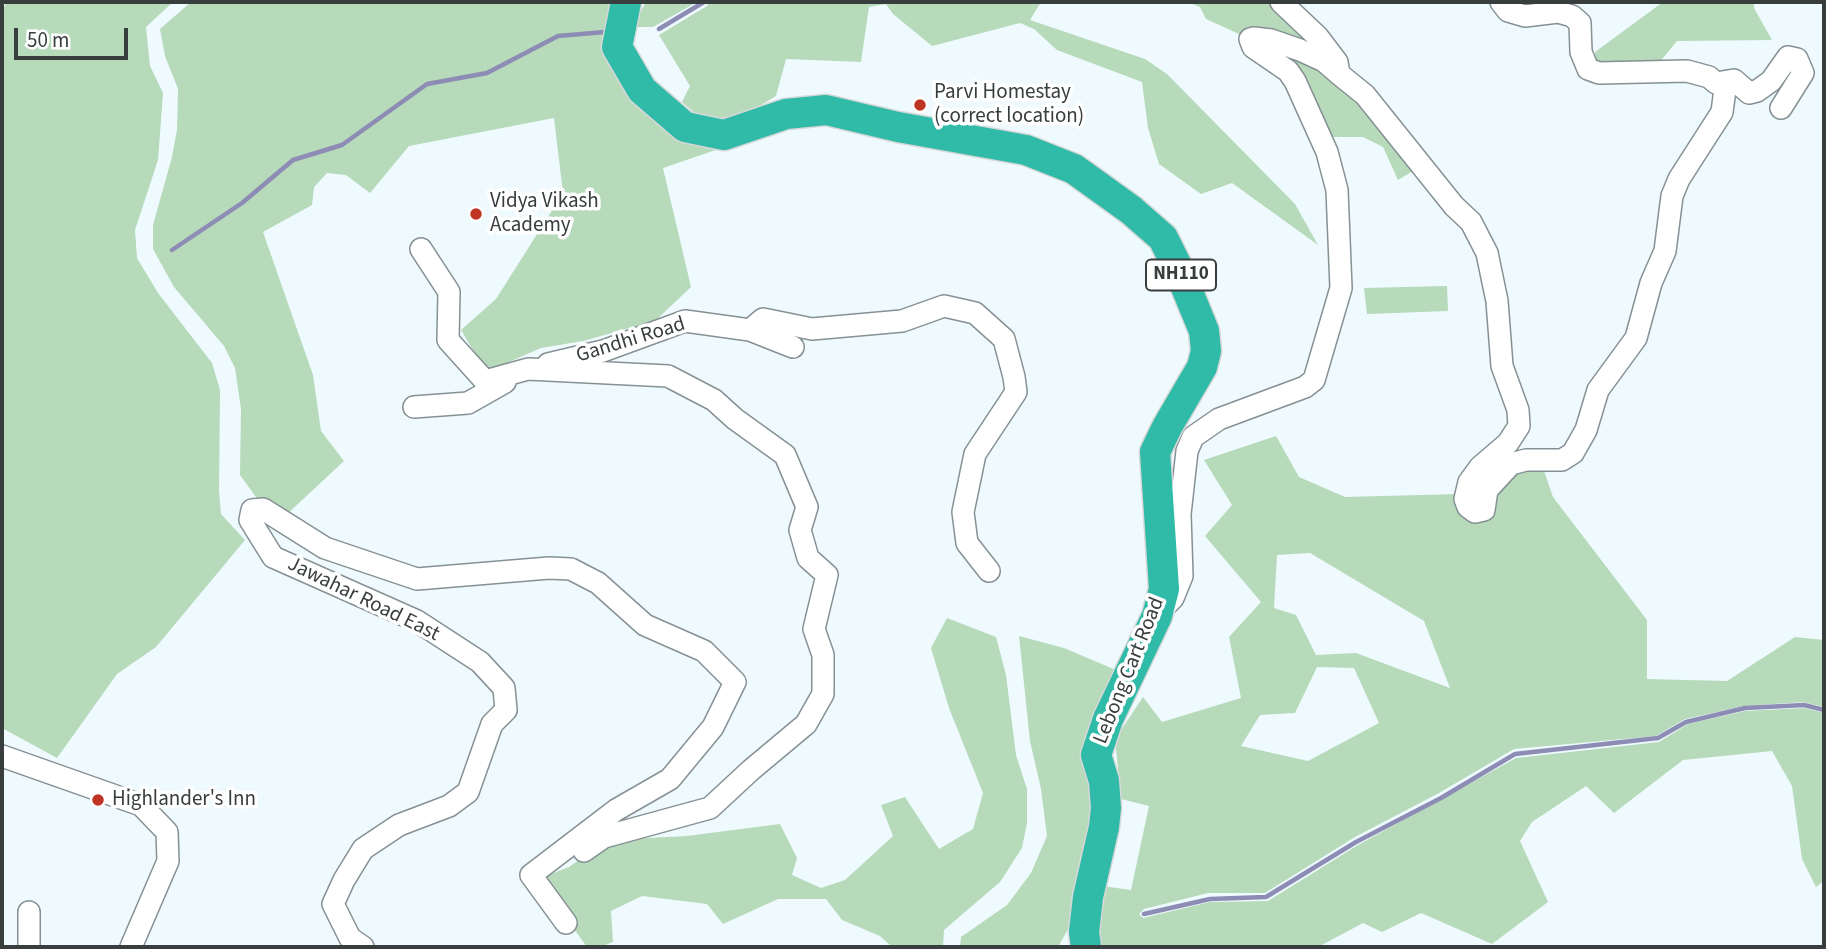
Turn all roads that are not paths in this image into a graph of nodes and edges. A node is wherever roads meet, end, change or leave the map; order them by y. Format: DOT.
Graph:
graph roads {
  1 [pos="626,2"];
  2 [pos="1282,2"];
  3 [pos="1501,2"];
  4 [pos="1339,74"];
  5 [pos="1726,82"];
  6 [pos="1781,108"];
  7 [pos="421,249"];
  8 [pos="750,330"];
  9 [pos="793,347"];
  10 [pos="528,369"];
  11 [pos="414,407"];
  12 [pos="989,571"];
  13 [pos="1157,616"];
  14 [pos="2,756"];
  15 [pos="531,875"];
  16 [pos="29,912"];
  17 [pos="566,923"];
  18 [pos="29,947"];
  19 [pos="131,947"];
  20 [pos="363,947"];
  21 [pos="1086,947"];
  1 -- 13 [label="highway, Lebong Cart Road / NH110"];
  2 -- 4 [label="street"];
  3 -- 5 [label="street"];
  4 -- 5 [label="street"];
  4 -- 13 [label="street"];
  5 -- 6 [label="street"];
  7 -- 10 [label="street"];
  8 -- 9 [label="street"];
  8 -- 10 [label="street, Gandhi Road"];
  8 -- 12 [label="street, Gandhi Road"];
  10 -- 11 [label="street, Gandhi Road"];
  10 -- 15 [label="street"];
  13 -- 21 [label="highway, Lebong Cart Road / NH110"];
  14 -- 19 [label="street"];
  15 -- 17 [label="street"];
  15 -- 20 [label="street, Jawahar Road East"];
  16 -- 18 [label="street"];
}
